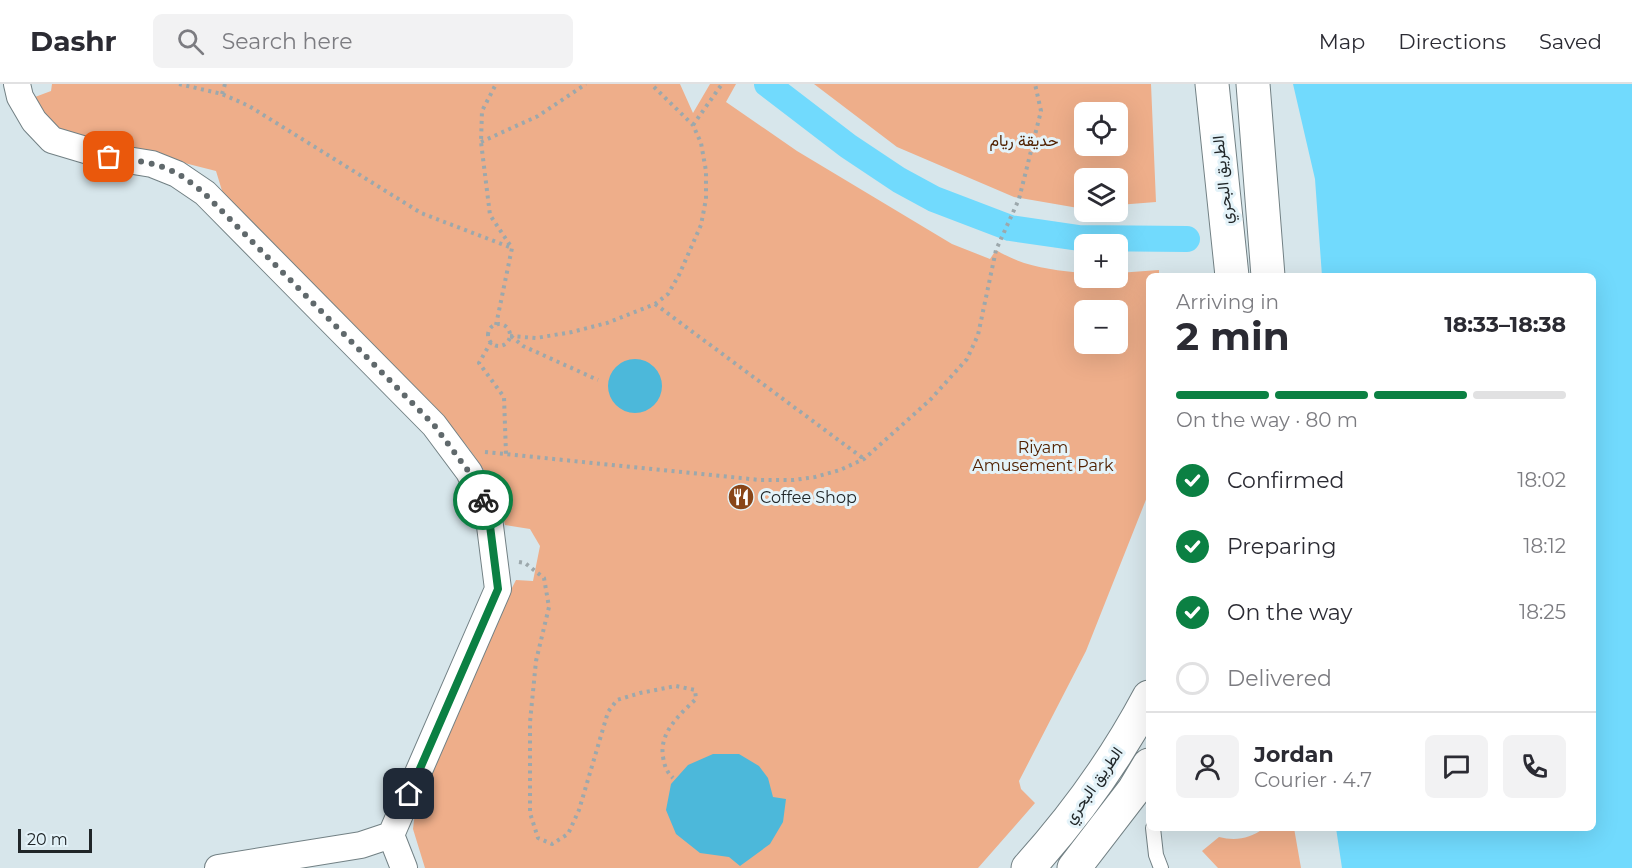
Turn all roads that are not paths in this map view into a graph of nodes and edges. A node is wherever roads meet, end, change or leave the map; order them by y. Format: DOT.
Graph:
graph roads {
  1 [pos="17,84"];
  2 [pos="1212,84"];
  3 [pos="1253,84"];
  4 [pos="1232,273"];
  5 [pos="1268,273"];
  6 [pos="1146,702"];
  7 [pos="1146,770"];
  8 [pos="1153,831"];
  9 [pos="391,835"];
  10 [pos="218,868"];
  11 [pos="404,868"];
  12 [pos="1028,868"];
  13 [pos="1074,868"];
  14 [pos="1161,868"];
  1 -- 9 [label="street"];
  2 -- 4 [label="main road, الطريق البحري"];
  3 -- 5 [label="main road"];
  6 -- 12 [label="main road, الطريق البحري"];
  7 -- 13 [label="main road"];
  8 -- 14 [label="lane"];
  9 -- 10 [label="street"];
  9 -- 11 [label="street"];
}
